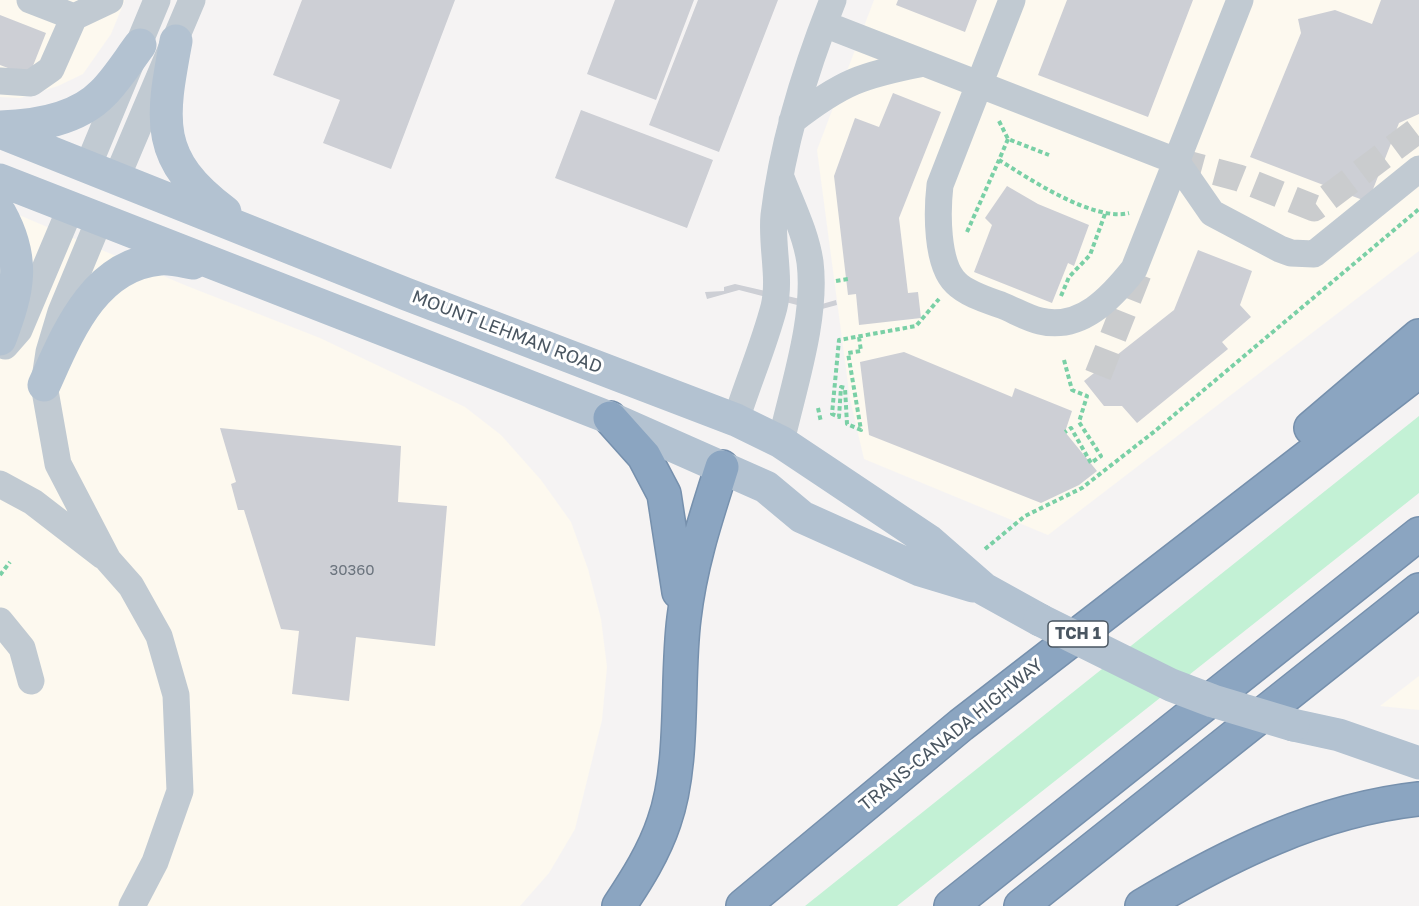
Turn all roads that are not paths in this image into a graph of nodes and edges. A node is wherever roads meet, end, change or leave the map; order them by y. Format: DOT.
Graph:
graph roads {
  1 [pos="30,0"];
  2 [pos="110,0"];
  3 [pos="157,0"];
  4 [pos="192,0"];
  5 [pos="1012,0"];
  6 [pos="1240,0"];
  7 [pos="828,12"];
  8 [pos="74,17"];
  9 [pos="176,41"];
  10 [pos="140,45"];
  11 [pos="924,63"];
  12 [pos="0,81"];
  13 [pos="978,84"];
  14 [pos="792,121"];
  15 [pos="0,129"];
  16 [pos="1176,161"];
  17 [pos="1419,169"];
  18 [pos="102,172"];
  19 [pos="0,180"];
  20 [pos="782,180"];
  21 [pos="0,213"];
  22 [pos="86,213"];
  23 [pos="245,228"];
  24 [pos="228,267"];
  25 [pos="1419,336"];
  26 [pos="0,339"];
  27 [pos="0,352"];
  28 [pos="1419,371"];
  29 [pos="44,385"];
  30 [pos="610,418"];
  31 [pos="736,420"];
  32 [pos="781,442"];
  33 [pos="722,467"];
  34 [pos="0,484"];
  35 [pos="766,487"];
  36 [pos="1419,534"];
  37 [pos="108,560"];
  38 [pos="984,589"];
  39 [pos="1419,590"];
  40 [pos="683,619"];
  41 [pos="0,621"];
  42 [pos="0,645"];
  43 [pos="961,725"];
  44 [pos="1340,735"];
  45 [pos="1419,743"];
  46 [pos="1419,763"];
  47 [pos="1419,799"];
  48 [pos="132,906"];
  49 [pos="620,906"];
  50 [pos="743,906"];
  51 [pos="951,906"];
  52 [pos="1021,906"];
  53 [pos="1142,906"];
  1 -- 8 [label="street"];
  2 -- 8 [label="street"];
  3 -- 10 [label="street"];
  4 -- 9 [label="street"];
  5 -- 13 [label="street"];
  6 -- 16 [label="street"];
  7 -- 11 [label="street"];
  7 -- 14 [label="street"];
  8 -- 12 [label="street"];
  9 -- 18 [label="street"];
  9 -- 23 [label="main road"];
  10 -- 15 [label="main road"];
  10 -- 18 [label="street"];
  11 -- 13 [label="street"];
  11 -- 14 [label="street"];
  13 -- 16 [label="street"];
  13 -- 16 [label="street"];
  14 -- 20 [label="street"];
  15 -- 18 [label="main road, MOUNT LEHMAN ROAD"];
  16 -- 17 [label="street"];
  18 -- 22 [label="main road"];
  18 -- 23 [label="main road, MOUNT LEHMAN ROAD"];
  19 -- 22 [label="main road, MOUNT LEHMAN ROAD"];
  20 -- 31 [label="street"];
  20 -- 32 [label="street"];
  21 -- 26 [label="main road"];
  22 -- 24 [label="main road, MOUNT LEHMAN ROAD"];
  22 -- 27 [label="street"];
  22 -- 29 [label="street"];
  23 -- 31 [label="main road, MOUNT LEHMAN ROAD"];
  24 -- 29 [label="main road"];
  24 -- 30 [label="main road, MOUNT LEHMAN ROAD"];
  25 -- 43 [label="highway"];
  28 -- 43 [label="highway, TRANS-CANADA HIGHWAY / TCH 1"];
  29 -- 37 [label="street"];
  30 -- 33 [label="main road, MOUNT LEHMAN ROAD"];
  30 -- 40 [label="highway"];
  31 -- 32 [label="main road, MOUNT LEHMAN ROAD"];
  31 -- 33 [label="main road"];
  32 -- 35 [label="main road"];
  32 -- 38 [label="main road, MOUNT LEHMAN ROAD"];
  33 -- 35 [label="main road, MOUNT LEHMAN ROAD"];
  33 -- 40 [label="highway"];
  34 -- 37 [label="street"];
  35 -- 38 [label="main road, MOUNT LEHMAN ROAD"];
  36 -- 51 [label="highway"];
  37 -- 48 [label="street"];
  38 -- 44 [label="main road, MOUNT LEHMAN ROAD, bridge"];
  39 -- 52 [label="highway"];
  40 -- 49 [label="highway"];
  41 -- 42 [label="street"];
  43 -- 50 [label="highway, TRANS-CANADA HIGHWAY / TCH 1"];
  44 -- 45 [label="main road, MOUNT LEHMAN ROAD"];
  44 -- 46 [label="main road, MOUNT LEHMAN ROAD"];
  47 -- 53 [label="highway"];
}
